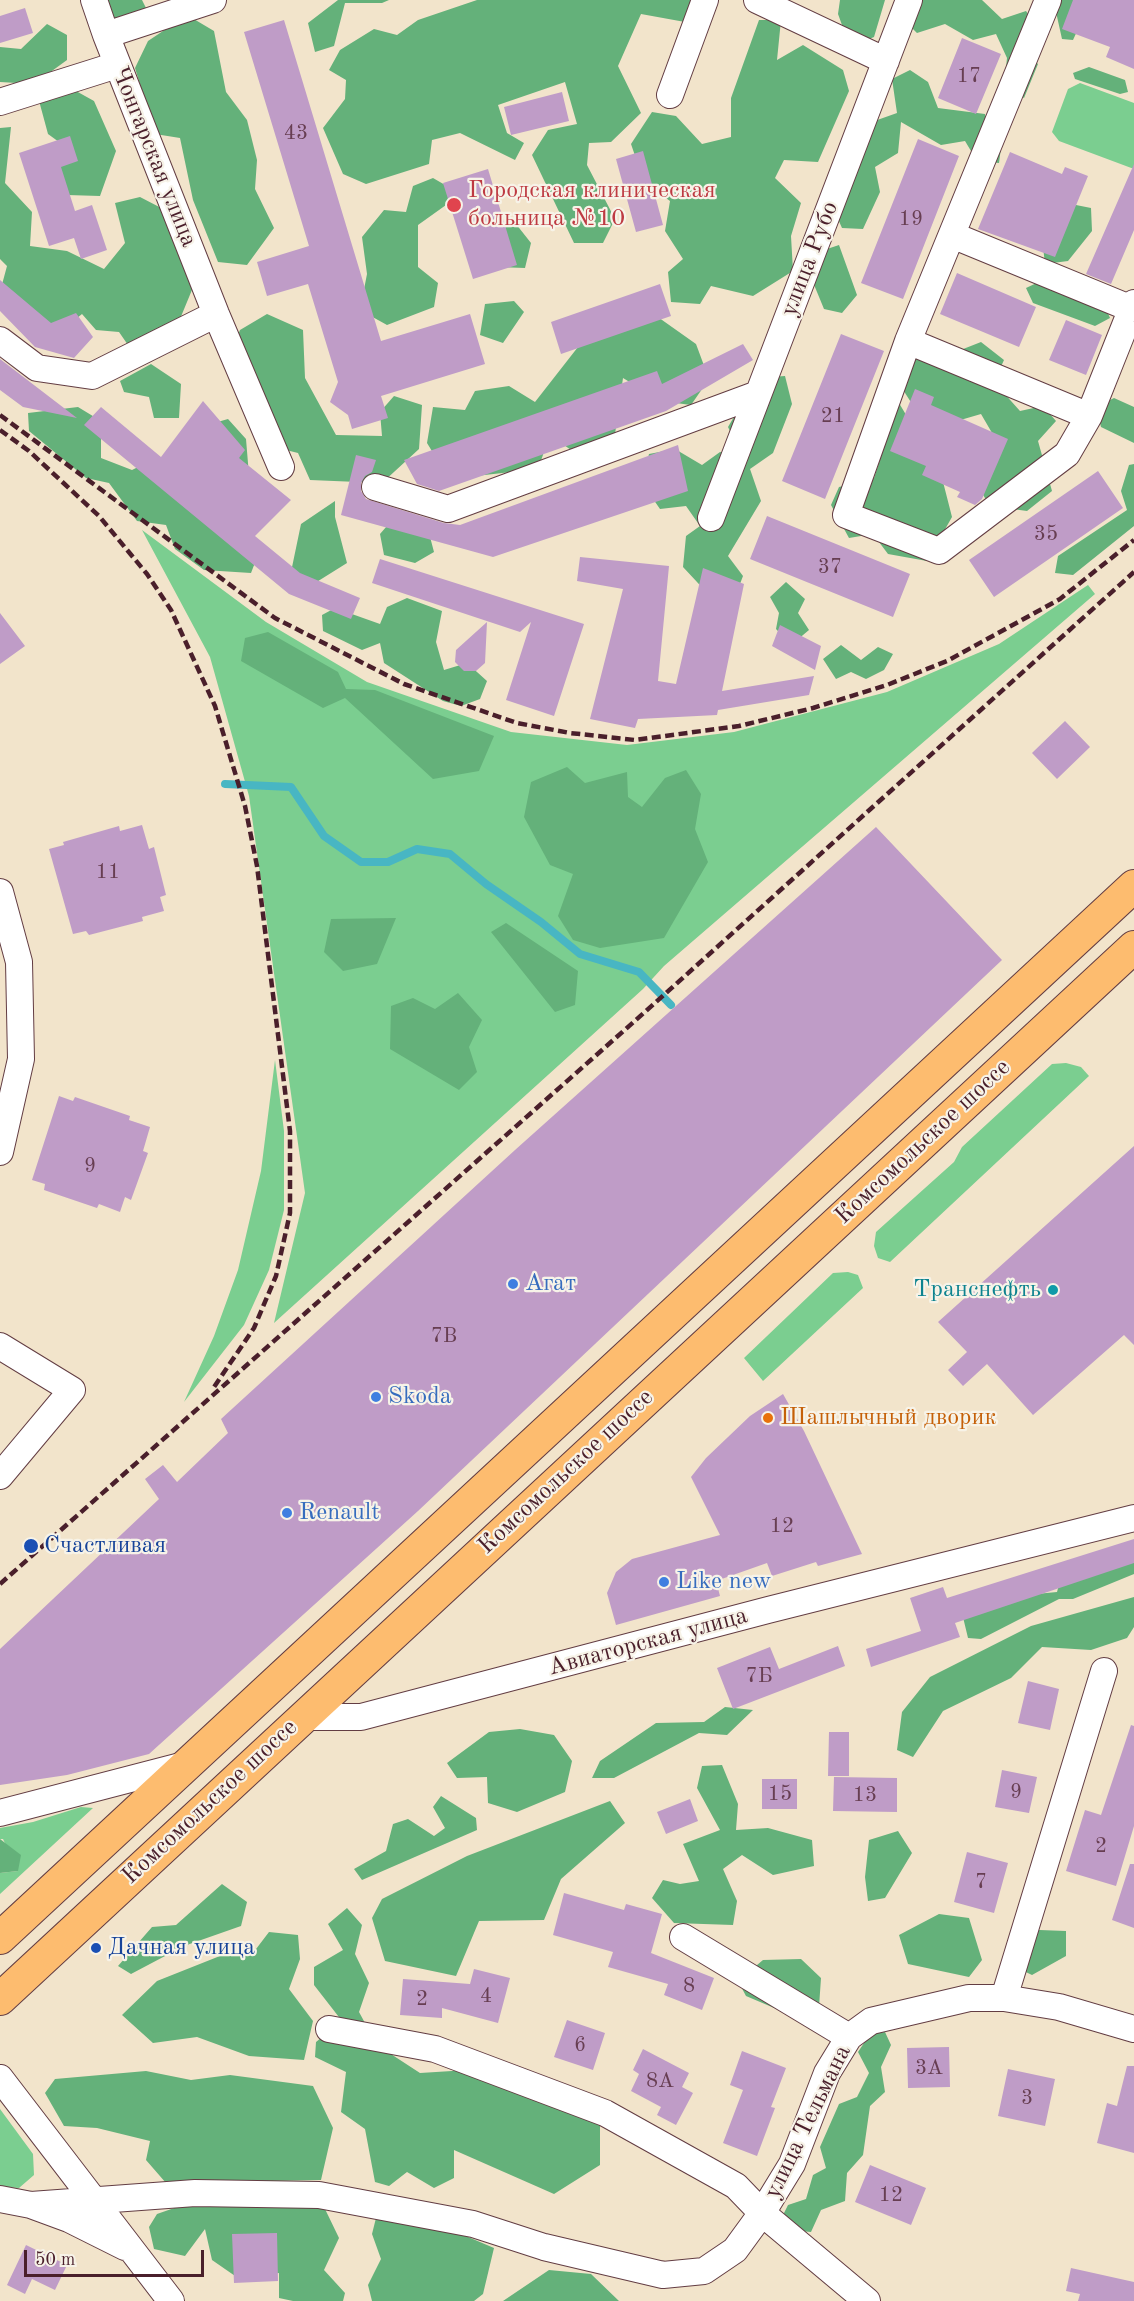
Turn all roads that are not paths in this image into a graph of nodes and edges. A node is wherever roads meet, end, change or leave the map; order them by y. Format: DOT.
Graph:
graph roads {
  1 [pos="94,0"];
  2 [pos="213,0"];
  3 [pos="705,0"];
  4 [pos="757,0"];
  5 [pos="909,0"];
  6 [pos="1048,0"];
  7 [pos="106,35"];
  8 [pos="886,61"];
  9 [pos="117,65"];
  10 [pos="670,95"];
  11 [pos="0,102"];
  12 [pos="952,235"];
  13 [pos="1133,306"];
  14 [pos="216,314"];
  15 [pos="0,340"];
  16 [pos="908,341"];
  17 [pos="758,394"];
  18 [pos="1089,416"];
  19 [pos="281,466"];
  20 [pos="375,487"];
  21 [pos="711,518"];
  22 [pos="1134,886"];
  23 [pos="0,892"];
  24 [pos="1134,946"];
  25 [pos="0,1152"];
  26 [pos="0,1346"];
  27 [pos="0,1476"];
  28 [pos="1134,1518"];
  29 [pos="1104,1671"];
  30 [pos="301,1717"];
  31 [pos="189,1764"];
  32 [pos="0,1813"];
  33 [pos="683,1937"];
  34 [pos="0,1938"];
  35 [pos="1004,1998"];
  36 [pos="0,1999"];
  37 [pos="329,2029"];
  38 [pos="1134,2029"];
  39 [pos="849,2037"];
  40 [pos="0,2078"];
  41 [pos="61,2159"];
  42 [pos="0,2199"];
  43 [pos="93,2201"];
  44 [pos="31,2205"];
  45 [pos="762,2213"];
  46 [pos="134,2251"];
  47 [pos="171,2301"];
  48 [pos="867,2301"];
  1 -- 7 [label="street, Чонгарская улица"];
  2 -- 7 [label="street"];
  3 -- 10 [label="street"];
  4 -- 8 [label="street"];
  5 -- 8 [label="street, улица Рубо"];
  6 -- 12 [label="street"];
  7 -- 9 [label="street, Чонгарская улица"];
  8 -- 17 [label="street, улица Рубо"];
  9 -- 11 [label="street"];
  9 -- 14 [label="street, Чонгарская улица"];
  12 -- 13 [label="street"];
  12 -- 16 [label="street"];
  13 -- 18 [label="street"];
  14 -- 15 [label="street"];
  14 -- 19 [label="street, Чонгарская улица"];
  16 -- 18 [label="street"];
  16 -- 18 [label="street"];
  17 -- 20 [label="street"];
  17 -- 21 [label="street, улица Рубо"];
  22 -- 31 [label="main road, Комсомольское шоссе"];
  23 -- 25 [label="street"];
  24 -- 30 [label="main road, Комсомольское шоссе"];
  26 -- 27 [label="street"];
  28 -- 30 [label="street, Авиаторская улица"];
  29 -- 35 [label="street"];
  30 -- 36 [label="main road, Комсомольское шоссе"];
  31 -- 32 [label="street"];
  31 -- 34 [label="main road, Комсомольское шоссе"];
  33 -- 39 [label="street"];
  35 -- 38 [label="street, улица Тельмана"];
  35 -- 39 [label="street, улица Тельмана"];
  37 -- 45 [label="street"];
  39 -- 45 [label="street, улица Тельмана"];
  40 -- 41 [label="street"];
  41 -- 43 [label="street"];
  41 -- 44 [label="street"];
  42 -- 44 [label="street"];
  43 -- 44 [label="street, улица Тельмана"];
  43 -- 45 [label="street, улица Тельмана"];
  43 -- 46 [label="street"];
  44 -- 46 [label="street"];
  45 -- 48 [label="street"];
  46 -- 47 [label="street"];
}
